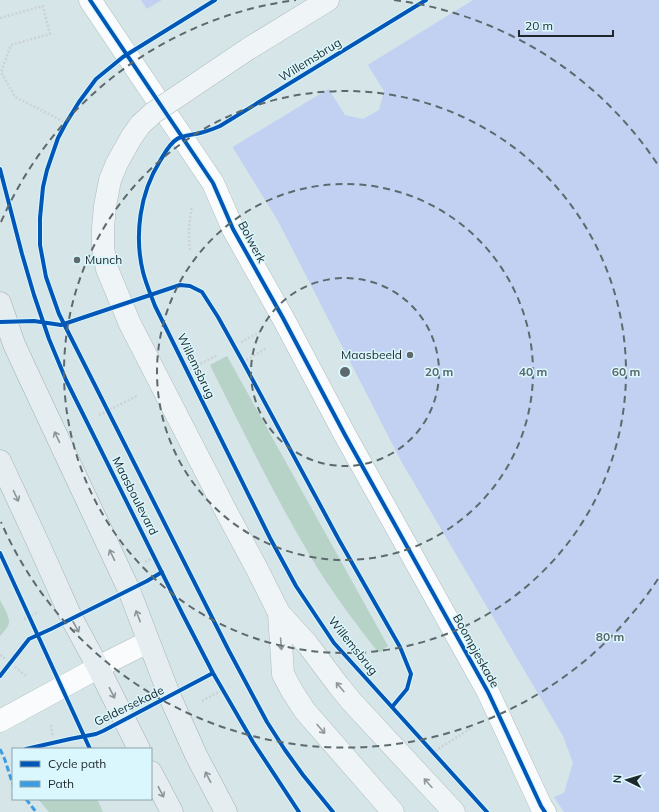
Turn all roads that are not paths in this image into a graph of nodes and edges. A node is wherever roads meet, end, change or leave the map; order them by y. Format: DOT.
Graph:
graph roads {
  1 [pos="90,0"];
  2 [pos="328,0"];
  3 [pos="0,303"];
  4 [pos="0,461"];
  5 [pos="383,502"];
  6 [pos="279,613"];
  7 [pos="148,642"];
  8 [pos="98,667"];
  9 [pos="0,721"];
  10 [pos="138,748"];
  11 [pos="152,774"];
  12 [pos="172,812"];
  13 [pos="226,812"];
  14 [pos="393,812"];
  15 [pos="454,812"];
  16 [pos="545,812"];
  1 -- 5 [label="street, Bolwerk"];
  2 -- 6 [label="main road, bridge"];
  7 -- 3 [label="main road, one-way"];
  4 -- 8 [label="main road, one-way"];
  5 -- 16 [label="street, Boompjeskade"];
  6 -- 14 [label="main road, one-way"];
  15 -- 6 [label="main road, one-way"];
  7 -- 8 [label="street"];
  13 -- 7 [label="main road, one-way"];
  8 -- 9 [label="street"];
  8 -- 10 [label="main road, one-way"];
  11 -- 12 [label="main road, one-way"];
}
